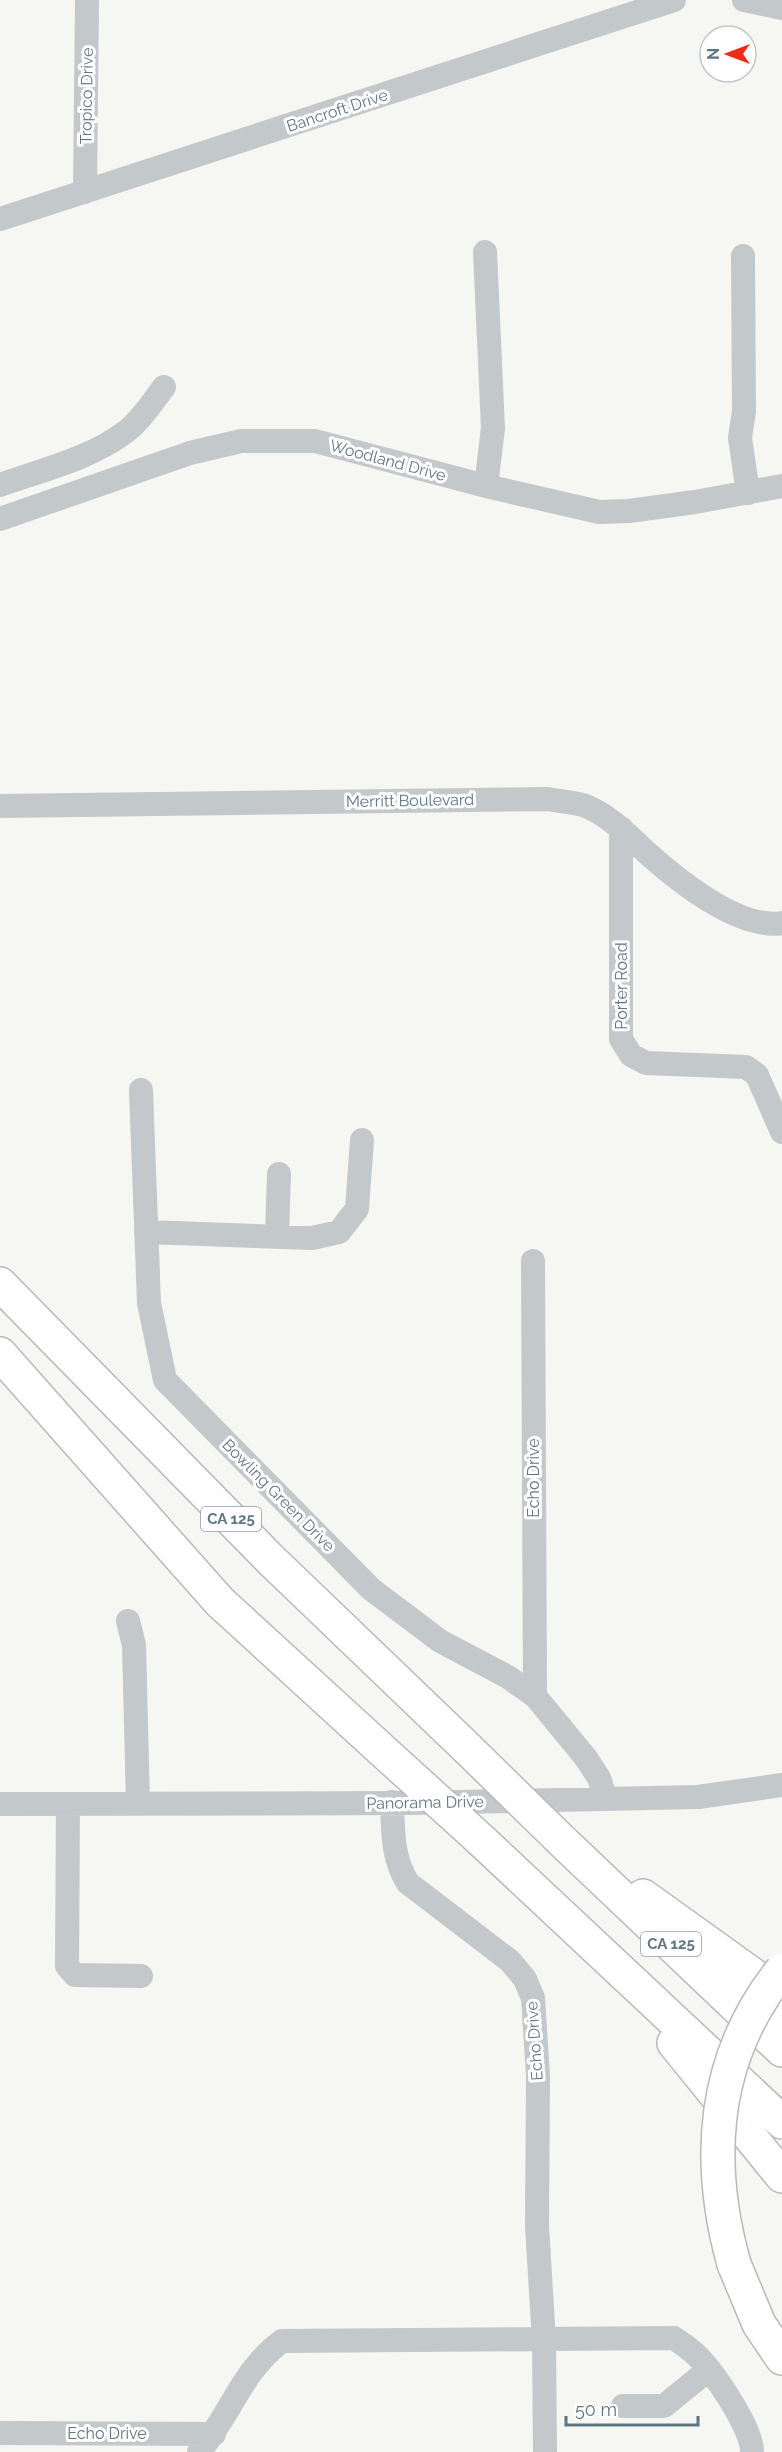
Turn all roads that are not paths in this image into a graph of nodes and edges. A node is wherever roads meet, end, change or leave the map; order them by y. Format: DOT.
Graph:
graph roads {
  1 [pos="87,0"];
  2 [pos="674,0"];
  3 [pos="744,0"];
  4 [pos="782,8"];
  5 [pos="85,192"];
  6 [pos="0,219"];
  7 [pos="485,252"];
  8 [pos="743,256"];
  9 [pos="164,387"];
  10 [pos="0,485"];
  11 [pos="486,486"];
  12 [pos="782,486"];
  13 [pos="748,493"];
  14 [pos="0,519"];
  15 [pos="0,806"];
  16 [pos="621,828"];
  17 [pos="782,923"];
  18 [pos="141,1090"];
  19 [pos="782,1132"];
  20 [pos="362,1140"];
  21 [pos="279,1174"];
  22 [pos="146,1232"];
  23 [pos="277,1236"];
  24 [pos="532,1261"];
  25 [pos="0,1284"];
  26 [pos="0,1354"];
  27 [pos="128,1621"];
  28 [pos="535,1696"];
  29 [pos="782,1785"];
  30 [pos="606,1799"];
  31 [pos="392,1802"];
  32 [pos="138,1803"];
  33 [pos="0,1804"];
  34 [pos="68,1804"];
  35 [pos="560,1839"];
  36 [pos="589,1939"];
  37 [pos="782,1970"];
  38 [pos="141,1976"];
  39 [pos="782,1997"];
  40 [pos="782,2016"];
  41 [pos="782,2050"];
  42 [pos="782,2122"];
  43 [pos="782,2176"];
  44 [pos="544,2340"];
  45 [pos="782,2358"];
  46 [pos="707,2371"];
  47 [pos="623,2406"];
  48 [pos="0,2433"];
  49 [pos="206,2443"];
  50 [pos="545,2452"];
  51 [pos="752,2452"];
  1 -- 5 [label="street, Tropico Drive"];
  2 -- 5 [label="street, Bancroft Drive"];
  3 -- 4 [label="street"];
  5 -- 6 [label="street, Bancroft Drive"];
  7 -- 11 [label="street"];
  8 -- 13 [label="street"];
  9 -- 10 [label="street"];
  11 -- 13 [label="street, Woodland Drive"];
  11 -- 14 [label="street, Woodland Drive"];
  12 -- 13 [label="street, Woodland Drive"];
  15 -- 16 [label="street, Merritt Boulevard"];
  16 -- 17 [label="street, Merritt Boulevard"];
  16 -- 19 [label="street, Porter Road"];
  18 -- 22 [label="street, Bowling Green Drive"];
  20 -- 23 [label="street"];
  21 -- 23 [label="street"];
  22 -- 23 [label="street"];
  22 -- 28 [label="street, Bowling Green Drive"];
  24 -- 28 [label="street, Echo Drive"];
  25 -- 35 [label="highway, CA 125, bridge"];
  26 -- 36 [label="highway, CA 125, bridge"];
  27 -- 32 [label="street"];
  28 -- 30 [label="street, Bowling Green Drive"];
  29 -- 30 [label="street, Panorama Drive"];
  30 -- 31 [label="street, Panorama Drive"];
  31 -- 32 [label="street, Panorama Drive"];
  31 -- 44 [label="street, Echo Drive"];
  32 -- 34 [label="street, Panorama Drive"];
  33 -- 34 [label="street, Panorama Drive"];
  34 -- 38 [label="street"];
  35 -- 39 [label="highway"];
  35 -- 40 [label="highway"];
  35 -- 41 [label="highway, CA 125"];
  36 -- 42 [label="highway, CA 125"];
  36 -- 43 [label="highway"];
  37 -- 45 [label="highway, bridge"];
  44 -- 46 [label="street"];
  44 -- 49 [label="street, Echo Drive"];
  44 -- 50 [label="street, Echo Drive"];
  46 -- 47 [label="street"];
  46 -- 51 [label="street"];
  48 -- 49 [label="street, Echo Drive"];
}
